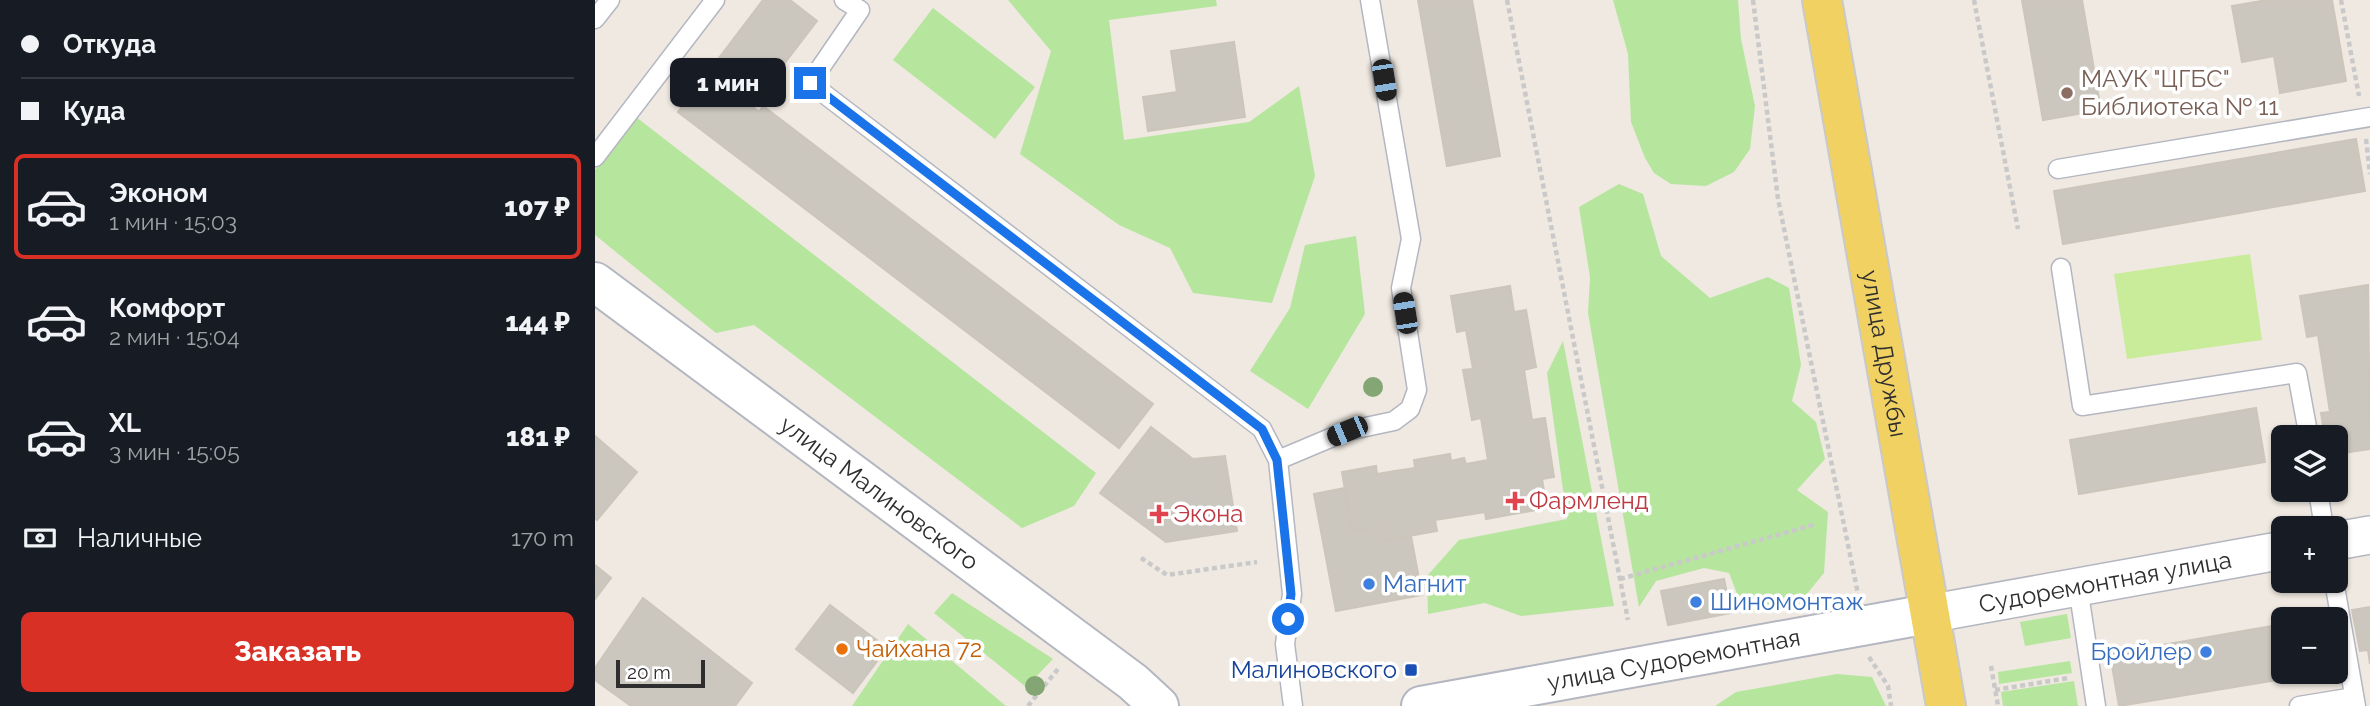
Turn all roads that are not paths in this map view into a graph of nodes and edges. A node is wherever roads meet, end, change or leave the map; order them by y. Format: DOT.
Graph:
graph roads {
  1 [pos="610,0"];
  2 [pos="715,0"];
  3 [pos="844,0"];
  4 [pos="1370,0"];
  5 [pos="1822,0"];
  6 [pos="595,19"];
  7 [pos="2367,118"];
  8 [pos="595,157"];
  9 [pos="2058,169"];
  10 [pos="2060,268"];
  11 [pos="595,282"];
  12 [pos="2307,425"];
  13 [pos="1277,460"];
  14 [pos="2370,535"];
  15 [pos="2348,539"];
  16 [pos="2271,553"];
  17 [pos="2078,587"];
  18 [pos="2336,593"];
  19 [pos="1928,614"];
  20 [pos="2355,701"];
  21 [pos="1159,706"];
  22 [pos="1293,706"];
  23 [pos="1421,706"];
  24 [pos="1946,706"];
  25 [pos="2096,706"];
  26 [pos="2299,706"];
  1 -- 6 [label="lane"];
  2 -- 8 [label="lane"];
  3 -- 13 [label="lane"];
  4 -- 13 [label="lane"];
  5 -- 19 [label="main road, улица Дружбы"];
  7 -- 9 [label="lane"];
  10 -- 12 [label="lane"];
  11 -- 21 [label="street, улица Малиновского"];
  13 -- 22 [label="lane"];
  14 -- 15 [label="street"];
  16 -- 17 [label="street, Судоремонтная улица"];
  17 -- 19 [label="street, Судоремонтная улица"];
  17 -- 25 [label="lane"];
  18 -- 20 [label="lane"];
  19 -- 23 [label="street, улица Судоремонтная"];
  19 -- 24 [label="main road, улица Дружбы"];
  20 -- 26 [label="lane"];
}
